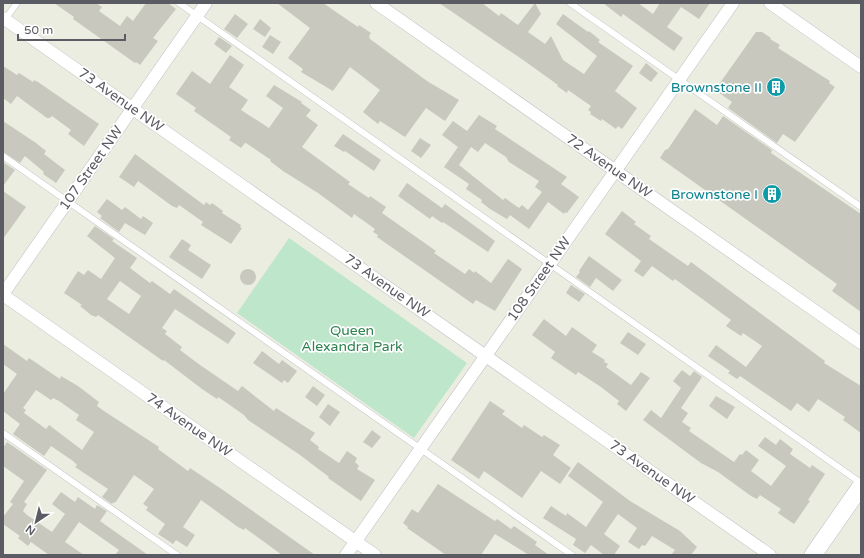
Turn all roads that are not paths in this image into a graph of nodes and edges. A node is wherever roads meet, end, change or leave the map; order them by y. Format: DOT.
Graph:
graph roads {
  1 [pos="17,3"];
  2 [pos="179,3"];
  3 [pos="206,3"];
  4 [pos="376,3"];
  5 [pos="570,3"];
  6 [pos="733,3"];
  7 [pos="770,3"];
  8 [pos="197,15"];
  9 [pos="4,20"];
  10 [pos="861,67"];
  11 [pos="680,79"];
  12 [pos="133,108"];
  13 [pos="3,156"];
  14 [pos="615,170"];
  15 [pos="68,201"];
  16 [pos="861,207"];
  17 [pos="550,262"];
  18 [pos="3,294"];
  19 [pos="861,343"];
  20 [pos="486,355"];
  21 [pos="3,433"];
  22 [pos="420,448"];
  23 [pos="861,485"];
  24 [pos="355,542"];
  25 [pos="177,555"];
  26 [pos="346,555"];
  27 [pos="375,555"];
  28 [pos="572,555"];
  29 [pos="770,555"];
  30 [pos="813,555"];
  1 -- 9 [label="lane"];
  2 -- 8 [label="lane"];
  3 -- 8 [label="street, 107 Street NW"];
  4 -- 14 [label="street, 72 Avenue NW"];
  5 -- 11 [label="lane"];
  6 -- 11 [label="street, 108 Street NW"];
  7 -- 10 [label="street"];
  8 -- 12 [label="street, 107 Street NW"];
  8 -- 17 [label="lane"];
  9 -- 12 [label="street, 73 Avenue NW"];
  11 -- 14 [label="street, 108 Street NW"];
  11 -- 16 [label="lane"];
  12 -- 15 [label="street, 107 Street NW"];
  12 -- 20 [label="street, 73 Avenue NW"];
  13 -- 15 [label="lane"];
  14 -- 17 [label="street, 108 Street NW"];
  14 -- 19 [label="street, 72 Avenue NW"];
  15 -- 18 [label="street, 107 Street NW"];
  15 -- 22 [label="lane"];
  17 -- 20 [label="street, 108 Street NW"];
  17 -- 23 [label="lane"];
  18 -- 24 [label="street, 74 Avenue NW"];
  20 -- 22 [label="street, 108 Street NW"];
  20 -- 29 [label="street, 73 Avenue NW"];
  21 -- 25 [label="lane"];
  22 -- 24 [label="street, 108 Street NW"];
  22 -- 28 [label="lane"];
  23 -- 30 [label="main road"];
  24 -- 26 [label="street, 108 Street NW"];
  24 -- 27 [label="street, 74 Avenue NW"];
}
